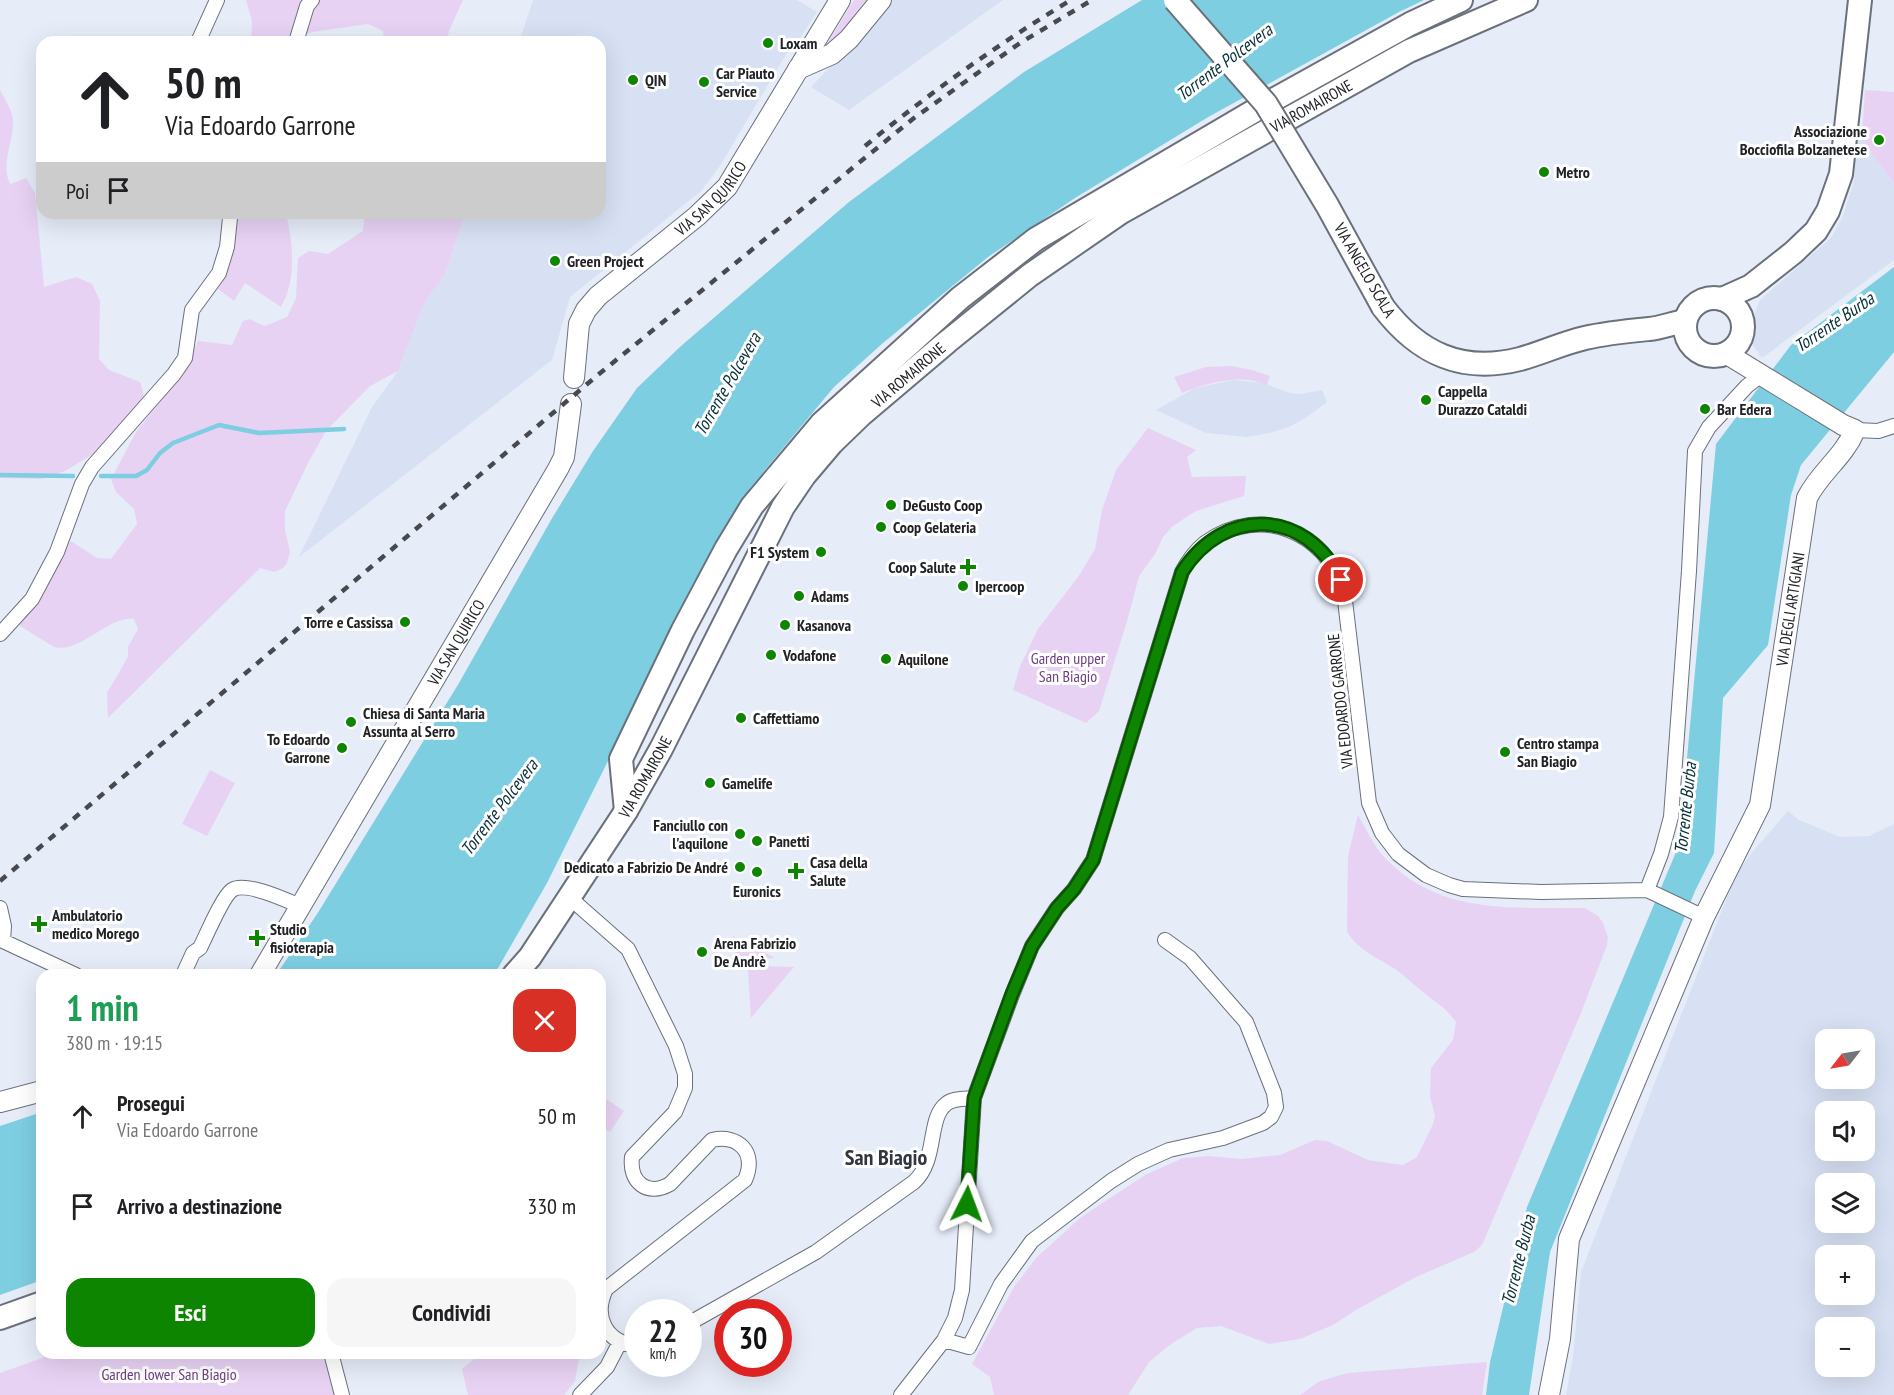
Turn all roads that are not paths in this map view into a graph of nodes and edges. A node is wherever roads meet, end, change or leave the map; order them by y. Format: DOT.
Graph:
graph roads {
  1 [pos="217,0"];
  2 [pos="312,0"];
  3 [pos="840,0"];
  4 [pos="881,0"];
  5 [pos="1175,0"];
  6 [pos="1461,0"];
  7 [pos="1526,0"];
  8 [pos="1860,0"];
  9 [pos="201,36"];
  10 [pos="298,36"];
  11 [pos="798,69"];
  12 [pos="1266,104"];
  13 [pos="230,219"];
  14 [pos="1751,286"];
  15 [pos="1722,299"];
  16 [pos="1743,322"];
  17 [pos="1686,330"];
  18 [pos="1727,354"];
  19 [pos="1761,375"];
  20 [pos="574,378"];
  21 [pos="571,404"];
  22 [pos="1894,426"];
  23 [pos="1849,427"];
  24 [pos="0,634"];
  25 [pos="626,811"];
  26 [pos="1651,892"];
  27 [pos="570,898"];
  28 [pos="300,906"];
  29 [pos="0,908"];
  30 [pos="1699,915"];
  31 [pos="1165,940"];
  32 [pos="63,969"];
  33 [pos="186,969"];
  34 [pos="263,969"];
  35 [pos="519,969"];
  36 [pos="36,1093"];
  37 [pos="974,1098"];
  38 [pos="0,1102"];
  39 [pos="606,1288"];
  40 [pos="36,1305"];
  41 [pos="702,1315"];
  42 [pos="0,1318"];
  43 [pos="606,1326"];
  44 [pos="944,1340"];
  45 [pos="620,1342"];
  46 [pos="624,1343"];
  47 [pos="333,1359"];
  48 [pos="342,1395"];
  49 [pos="580,1395"];
  50 [pos="901,1395"];
  51 [pos="1549,1395"];
  1 -- 9 [label="street"];
  2 -- 10 [label="street"];
  3 -- 11 [label="main road, VIA SAN QUIRICO"];
  4 -- 11 [label="main road"];
  5 -- 12 [label="main road, VIA ANGELO SCALA, bridge"];
  6 -- 12 [label="main road"];
  7 -- 25 [label="main road, VIA ROMAIRONE"];
  8 -- 14 [label="main road"];
  11 -- 20 [label="main road, VIA SAN QUIRICO"];
  12 -- 17 [label="main road, VIA ANGELO SCALA, bridge"];
  12 -- 25 [label="main road"];
  13 -- 24 [label="street"];
  14 -- 15 [label="main road"];
  14 -- 16 [label="main road"];
  15 -- 16 [label="main road"];
  15 -- 17 [label="main road"];
  16 -- 18 [label="main road"];
  17 -- 18 [label="main road"];
  18 -- 19 [label="main road"];
  19 -- 23 [label="main road"];
  19 -- 26 [label="street"];
  21 -- 28 [label="main road, VIA SAN QUIRICO"];
  22 -- 23 [label="street"];
  23 -- 30 [label="main road, VIA DEGLI ARTIGIANI"];
  25 -- 27 [label="main road, VIA ROMAIRONE"];
  26 -- 30 [label="street"];
  26 -- 37 [label="street, VIA EDOARDO GARRONE"];
  27 -- 35 [label="main road, VIA ROMAIRONE"];
  27 -- 39 [label="street"];
  28 -- 33 [label="street"];
  28 -- 34 [label="main road, VIA SAN QUIRICO"];
  29 -- 32 [label="street"];
  30 -- 51 [label="main road, VIA DEGLI ARTIGIANI"];
  31 -- 44 [label="street"];
  36 -- 38 [label="main road"];
  37 -- 41 [label="street"];
  37 -- 44 [label="street, VIA EDOARDO GARRONE"];
  40 -- 42 [label="main road"];
  43 -- 45 [label="street"];
  44 -- 50 [label="street, VIA EDOARDO GARRONE"];
  45 -- 46 [label="street"];
  45 -- 49 [label="street"];
  47 -- 48 [label="street"];
}
